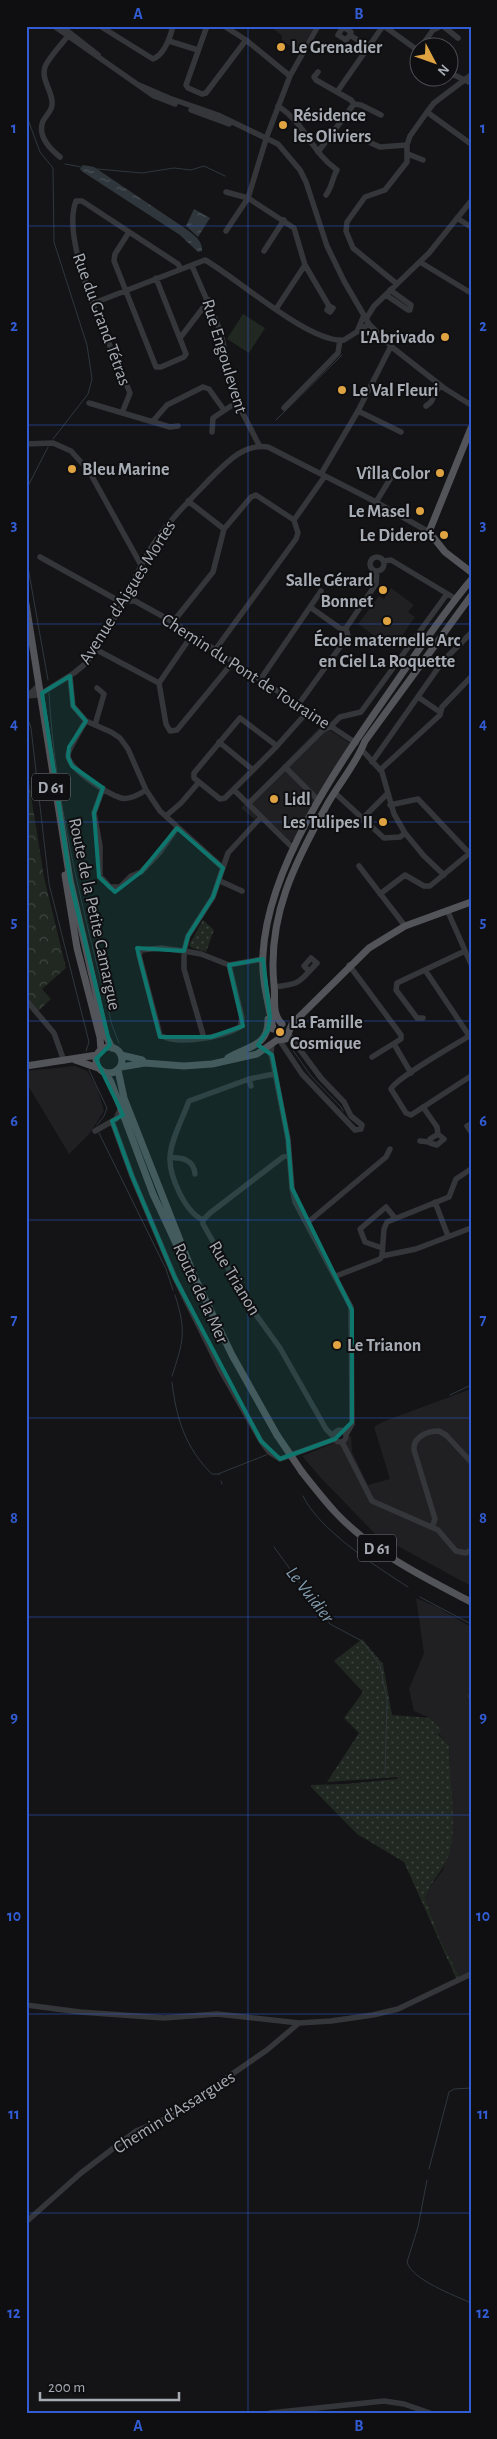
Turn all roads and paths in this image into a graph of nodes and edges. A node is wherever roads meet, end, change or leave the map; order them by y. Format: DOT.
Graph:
graph roads {
  1 [pos="54,26"];
  2 [pos="61,26"];
  3 [pos="100,26"];
  4 [pos="173,26"];
  5 [pos="207,26"];
  6 [pos="224,26"];
  7 [pos="318,26"];
  8 [pos="384,26"];
  9 [pos="442,26"];
  10 [pos="432,28"];
  11 [pos="69,35"];
  12 [pos="350,35"];
  13 [pos="458,38"];
  14 [pos="246,40"];
  15 [pos="169,42"];
  16 [pos="410,43"];
  17 [pos="368,47"];
  18 [pos="198,50"];
  19 [pos="318,72"];
  20 [pos="471,75"];
  21 [pos="290,76"];
  22 [pos="460,78"];
  23 [pos="464,80"];
  24 [pos="471,83"];
  25 [pos="337,92"];
  26 [pos="354,104"];
  27 [pos="278,106"];
  28 [pos="427,112"];
  29 [pos="381,115"];
  30 [pos="266,139"];
  31 [pos="371,143"];
  32 [pos="471,144"];
  33 [pos="407,145"];
  34 [pos="318,152"];
  35 [pos="408,154"];
  36 [pos="60,157"];
  37 [pos="423,160"];
  38 [pos="226,192"];
  39 [pos="326,195"];
  40 [pos="248,198"];
  41 [pos="471,201"];
  42 [pos="457,218"];
  43 [pos="284,220"];
  44 [pos="471,227"];
  45 [pos="226,231"];
  46 [pos="129,232"];
  47 [pos="264,251"];
  48 [pos="420,262"];
  49 [pos="305,265"];
  50 [pos="192,266"];
  51 [pos="180,269"];
  52 [pos="156,278"];
  53 [pos="397,284"];
  54 [pos="126,290"];
  55 [pos="471,293"];
  56 [pos="209,300"];
  57 [pos="94,303"];
  58 [pos="329,306"];
  59 [pos="374,306"];
  60 [pos="276,309"];
  61 [pos="361,309"];
  62 [pos="366,320"];
  63 [pos="357,332"];
  64 [pos="180,338"];
  65 [pos="340,340"];
  66 [pos="391,346"];
  67 [pos="440,385"];
  68 [pos="236,402"];
  69 [pos="89,403"];
  70 [pos="471,405"];
  71 [pos="426,406"];
  72 [pos="284,408"];
  73 [pos="224,410"];
  74 [pos="358,411"];
  75 [pos="122,413"];
  76 [pos="153,421"];
  77 [pos="178,426"];
  78 [pos="471,428"];
  79 [pos="212,432"];
  80 [pos="401,432"];
  81 [pos="26,444"];
  82 [pos="259,446"];
  83 [pos="323,475"];
  84 [pos="392,476"];
  85 [pos="188,501"];
  86 [pos="376,502"];
  87 [pos="294,520"];
  88 [pos="224,529"];
  89 [pos="429,532"];
  90 [pos="40,558"];
  91 [pos="384,562"];
  92 [pos="141,565"];
  93 [pos="377,571"];
  94 [pos="471,572"];
  95 [pos="471,580"];
  96 [pos="128,590"];
  97 [pos="322,591"];
  98 [pos="447,594"];
  99 [pos="471,596"];
  100 [pos="456,599"];
  101 [pos="122,601"];
  102 [pos="135,601"];
  103 [pos="26,604"];
  104 [pos="463,604"];
  105 [pos="310,607"];
  106 [pos="27,608"];
  107 [pos="26,613"];
  108 [pos="26,617"];
  109 [pos="173,622"];
  110 [pos="346,628"];
  111 [pos="471,634"];
  112 [pos="192,635"];
  113 [pos="95,649"];
  114 [pos="215,650"];
  115 [pos="232,662"];
  116 [pos="70,676"];
  117 [pos="471,677"];
  118 [pos="260,680"];
  119 [pos="159,683"];
  120 [pos="97,688"];
  121 [pos="39,690"];
  122 [pos="27,696"];
  123 [pos="418,697"];
  124 [pos="298,705"];
  125 [pos="308,711"];
  126 [pos="440,712"];
  127 [pos="86,721"];
  128 [pos="95,725"];
  129 [pos="331,726"];
  130 [pos="360,741"];
  131 [pos="219,742"];
  132 [pos="277,746"];
  133 [pos="362,750"];
  134 [pos="372,762"];
  135 [pos="285,767"];
  136 [pos="253,770"];
  137 [pos="380,770"];
  138 [pos="199,782"];
  139 [pos="103,788"];
  140 [pos="146,790"];
  141 [pos="234,790"];
  142 [pos="335,793"];
  143 [pos="387,794"];
  144 [pos="319,801"];
  145 [pos="248,804"];
  146 [pos="390,805"];
  147 [pos="167,815"];
  148 [pos="261,817"];
  149 [pos="363,818"];
  150 [pos="176,828"];
  151 [pos="405,833"];
  152 [pos="294,849"];
  153 [pos="470,853"];
  154 [pos="359,866"];
  155 [pos="223,868"];
  156 [pos="444,875"];
  157 [pos="220,881"];
  158 [pos="242,891"];
  159 [pos="380,894"];
  160 [pos="471,902"];
  161 [pos="448,912"];
  162 [pos="404,926"];
  163 [pos="184,951"];
  164 [pos="465,951"];
  165 [pos="263,959"];
  166 [pos="471,964"];
  167 [pos="229,965"];
  168 [pos="349,966"];
  169 [pos="425,970"];
  170 [pos="309,971"];
  171 [pos="274,987"];
  172 [pos="26,1000"];
  173 [pos="32,1008"];
  174 [pos="26,1012"];
  175 [pos="270,1016"];
  176 [pos="423,1018"];
  177 [pos="287,1028"];
  178 [pos="273,1031"];
  179 [pos="470,1037"];
  180 [pos="204,1038"];
  181 [pos="277,1042"];
  182 [pos="394,1044"];
  183 [pos="112,1048"];
  184 [pos="267,1051"];
  185 [pos="99,1053"];
  186 [pos="121,1055"];
  187 [pos="372,1057"];
  188 [pos="241,1058"];
  189 [pos="75,1060"];
  190 [pos="64,1061"];
  191 [pos="145,1062"];
  192 [pos="222,1062"];
  193 [pos="26,1066"];
  194 [pos="98,1068"];
  195 [pos="119,1069"];
  196 [pos="105,1073"];
  197 [pos="411,1073"];
  198 [pos="274,1074"];
  199 [pos="471,1076"];
  200 [pos="249,1079"];
  201 [pos="251,1086"];
  202 [pos="423,1107"];
  203 [pos="121,1108"];
  204 [pos="114,1120"];
  205 [pos="471,1124"];
  206 [pos="127,1125"];
  207 [pos="94,1131"];
  208 [pos="471,1132"];
  209 [pos="438,1134"];
  210 [pos="420,1142"];
  211 [pos="429,1142"];
  212 [pos="390,1149"];
  213 [pos="289,1155"];
  214 [pos="170,1158"];
  215 [pos="471,1169"];
  216 [pos="195,1174"];
  217 [pos="435,1202"];
  218 [pos="395,1218"];
  219 [pos="203,1220"];
  220 [pos="307,1224"];
  221 [pos="471,1228"];
  222 [pos="448,1236"];
  223 [pos="382,1248"];
  224 [pos="382,1256"];
  225 [pos="194,1276"];
  226 [pos="336,1276"];
  227 [pos="339,1435"];
  228 [pos="471,1462"];
  229 [pos="432,1527"];
  230 [pos="471,1550"];
  231 [pos="471,1602"];
  232 [pos="471,1974"];
  233 [pos="26,2005"];
  234 [pos="299,2022"];
  235 [pos="26,2222"];
  236 [pos="270,2413"];
  237 [pos="430,2413"];
  1 -- 11 [label="street"];
  2 -- 11 [label="street"];
  3 -- 15 [label="street"];
  4 -- 15 [label="street"];
  5 -- 18 [label="street"];
  6 -- 14 [label="street"];
  7 -- 21 [label="street"];
  8 -- 16 [label="street"];
  8 -- 17 [label="street"];
  9 -- 10 [label="street"];
  9 -- 13 [label="street"];
  11 -- 30 [label="street"];
  11 -- 36 [label="street"];
  12 -- 17 [label="street"];
  14 -- 18 [label="street"];
  14 -- 21 [label="street"];
  15 -- 18 [label="street"];
  17 -- 25 [label="street"];
  19 -- 25 [label="street"];
  20 -- 23 [label="street"];
  21 -- 27 [label="street"];
  22 -- 23 [label="street"];
  23 -- 24 [label="street"];
  23 -- 28 [label="street"];
  25 -- 26 [label="street"];
  26 -- 29 [label="street"];
  26 -- 34 [label="street"];
  27 -- 30 [label="street"];
  27 -- 34 [label="street"];
  28 -- 32 [label="street"];
  28 -- 33 [label="street"];
  30 -- 40 [label="street"];
  30 -- 61 [label="street"];
  31 -- 33 [label="street"];
  33 -- 35 [label="street"];
  34 -- 39 [label="street"];
  35 -- 37 [label="street"];
  35 -- 53 [label="street"];
  38 -- 40 [label="street"];
  40 -- 43 [label="street"];
  40 -- 45 [label="street"];
  41 -- 42 [label="street"];
  42 -- 44 [label="street"];
  42 -- 48 [label="street"];
  43 -- 47 [label="street"];
  43 -- 49 [label="street"];
  46 -- 51 [label="street, Rue du Grand Tétras"];
  46 -- 54 [label="street"];
  46 -- 57 [label="street, Rue du Grand Tétras"];
  48 -- 53 [label="street"];
  48 -- 55 [label="street"];
  49 -- 58 [label="street"];
  49 -- 60 [label="street"];
  50 -- 51 [label="street"];
  50 -- 56 [label="street, Rue Engoulevent"];
  50 -- 60 [label="street"];
  51 -- 52 [label="street"];
  52 -- 54 [label="street"];
  52 -- 64 [label="street"];
  53 -- 59 [label="street"];
  54 -- 57 [label="street"];
  54 -- 64 [label="street"];
  56 -- 64 [label="street"];
  56 -- 68 [label="street, Rue Engoulevent"];
  57 -- 75 [label="street, Rue du Grand Tétras"];
  59 -- 61 [label="street"];
  59 -- 62 [label="street"];
  60 -- 65 [label="street"];
  61 -- 62 [label="street"];
  62 -- 63 [label="street"];
  62 -- 63 [label="street"];
  62 -- 66 [label="street"];
  63 -- 65 [label="street"];
  65 -- 72 [label="street"];
  66 -- 67 [label="street"];
  66 -- 74 [label="street"];
  67 -- 70 [label="street"];
  67 -- 71 [label="street"];
  68 -- 73 [label="street"];
  68 -- 82 [label="street, Rue Engoulevent"];
  69 -- 75 [label="street"];
  73 -- 76 [label="street"];
  73 -- 79 [label="street"];
  74 -- 80 [label="street"];
  74 -- 83 [label="street"];
  75 -- 76 [label="street"];
  76 -- 77 [label="street"];
  78 -- 89 [label="main road"];
  81 -- 92 [label="street"];
  82 -- 83 [label="street"];
  82 -- 85 [label="street, Avenue d'Aigues Mortes"];
  83 -- 86 [label="street"];
  83 -- 87 [label="street"];
  84 -- 86 [label="street"];
  85 -- 88 [label="street"];
  85 -- 92 [label="street, Avenue d'Aigues Mortes"];
  86 -- 89 [label="street"];
  87 -- 88 [label="street"];
  87 -- 114 [label="street"];
  88 -- 109 [label="street"];
  89 -- 94 [label="main road"];
  90 -- 101 [label="street"];
  91 -- 93 [label="street"];
  91 -- 93 [label="street"];
  91 -- 98 [label="street"];
  92 -- 96 [label="street, Avenue d'Aigues Mortes"];
  93 -- 110 [label="street"];
  95 -- 100 [label="main road"];
  96 -- 101 [label="street, Avenue d'Aigues Mortes"];
  96 -- 102 [label="street, Chemin du Pont de Touraine"];
  97 -- 105 [label="street"];
  98 -- 100 [label="street"];
  98 -- 129 [label="street"];
  99 -- 104 [label="main road"];
  100 -- 104 [label="main road"];
  100 -- 130 [label="main road"];
  101 -- 102 [label="street, Chemin du Pont de Touraine"];
  101 -- 113 [label="street, Avenue d'Aigues Mortes"];
  102 -- 109 [label="street, Chemin du Pont de Touraine"];
  103 -- 106 [label="main road, Route de la Petite Camargue / D 61"];
  104 -- 130 [label="main road"];
  105 -- 110 [label="street"];
  105 -- 118 [label="street"];
  106 -- 107 [label="main road, Route de la Petite Camargue / D 61"];
  106 -- 121 [label="main road, Route de la Petite Camargue / D 61"];
  108 -- 121 [label="main road, Route de la Petite Camargue / D 61"];
  109 -- 112 [label="street, Chemin du Pont de Touraine"];
  110 -- 124 [label="street"];
  111 -- 123 [label="street"];
  112 -- 114 [label="street, Chemin du Pont de Touraine"];
  112 -- 119 [label="street"];
  113 -- 116 [label="street, Avenue d'Aigues Mortes"];
  113 -- 119 [label="street"];
  114 -- 115 [label="street, Chemin du Pont de Touraine"];
  115 -- 118 [label="street, Chemin du Pont de Touraine"];
  115 -- 119 [label="street"];
  116 -- 121 [label="street, Avenue d'Aigues Mortes"];
  116 -- 127 [label="street"];
  117 -- 126 [label="street"];
  118 -- 124 [label="street, Chemin du Pont de Touraine"];
  120 -- 128 [label="street"];
  121 -- 122 [label="street, Avenue d'Aigues Mortes"];
  121 -- 183 [label="main road, Route de la Petite Camargue / D 61"];
  121 -- 185 [label="main road, Route de la Petite Camargue / D 61"];
  123 -- 126 [label="street"];
  123 -- 134 [label="street"];
  124 -- 125 [label="street, Chemin du Pont de Touraine"];
  125 -- 129 [label="street, Chemin du Pont de Touraine"];
  125 -- 132 [label="street"];
  126 -- 137 [label="street"];
  127 -- 128 [label="street"];
  127 -- 139 [label="street"];
  128 -- 140 [label="street"];
  129 -- 130 [label="street, Chemin du Pont de Touraine"];
  129 -- 135 [label="street"];
  130 -- 133 [label="main road"];
  130 -- 144 [label="main road"];
  131 -- 132 [label="street"];
  131 -- 136 [label="street"];
  131 -- 138 [label="street"];
  132 -- 136 [label="street"];
  133 -- 134 [label="street"];
  133 -- 142 [label="main road"];
  134 -- 137 [label="street"];
  135 -- 144 [label="street"];
  135 -- 145 [label="street"];
  136 -- 141 [label="street"];
  137 -- 143 [label="street"];
  138 -- 141 [label="street"];
  138 -- 147 [label="street"];
  139 -- 140 [label="street"];
  139 -- 150 [label="street"];
  140 -- 147 [label="street"];
  141 -- 145 [label="street"];
  142 -- 149 [label="street"];
  142 -- 171 [label="main road"];
  143 -- 146 [label="street"];
  143 -- 149 [label="street"];
  144 -- 152 [label="main road"];
  145 -- 148 [label="street"];
  146 -- 151 [label="street"];
  146 -- 153 [label="street"];
  147 -- 150 [label="street"];
  148 -- 152 [label="street"];
  148 -- 155 [label="street"];
  149 -- 151 [label="street"];
  150 -- 155 [label="street"];
  151 -- 156 [label="street"];
  152 -- 165 [label="main road"];
  153 -- 156 [label="street"];
  154 -- 159 [label="street"];
  155 -- 157 [label="street"];
  156 -- 159 [label="street"];
  157 -- 158 [label="street"];
  157 -- 163 [label="street"];
  159 -- 162 [label="street"];
  160 -- 161 [label="main road"];
  161 -- 162 [label="main road"];
  161 -- 164 [label="street"];
  162 -- 168 [label="main road"];
  163 -- 167 [label="street"];
  163 -- 180 [label="street"];
  163 -- 180 [label="street"];
  164 -- 166 [label="street"];
  164 -- 169 [label="street"];
  165 -- 167 [label="street"];
  165 -- 175 [label="main road"];
  167 -- 180 [label="street"];
  168 -- 177 [label="main road"];
  168 -- 182 [label="street"];
  169 -- 176 [label="street"];
  169 -- 179 [label="street"];
  170 -- 171 [label="street"];
  171 -- 177 [label="main road"];
  172 -- 173 [label="street"];
  173 -- 174 [label="street"];
  173 -- 190 [label="street"];
  175 -- 178 [label="main road"];
  175 -- 192 [label="main road"];
  177 -- 178 [label="main road"];
  177 -- 181 [label="main road"];
  177 -- 181 [label="street"];
  178 -- 181 [label="main road"];
  178 -- 188 [label="main road"];
  179 -- 197 [label="street"];
  181 -- 184 [label="main road"];
  182 -- 187 [label="street"];
  182 -- 197 [label="street"];
  183 -- 185 [label="main road"];
  183 -- 186 [label="main road"];
  184 -- 188 [label="main road"];
  184 -- 198 [label="street"];
  185 -- 189 [label="main road"];
  185 -- 194 [label="main road"];
  186 -- 191 [label="main road"];
  186 -- 195 [label="main road"];
  188 -- 192 [label="main road"];
  189 -- 190 [label="main road"];
  189 -- 194 [label="main road"];
  190 -- 193 [label="main road"];
  191 -- 192 [label="main road"];
  191 -- 195 [label="main road"];
  194 -- 196 [label="main road"];
  195 -- 196 [label="main road"];
  195 -- 225 [label="main road, Route de la Mer / D 61"];
  196 -- 203 [label="main road, Route de la Mer / D 61"];
  197 -- 202 [label="street"];
  198 -- 200 [label="street"];
  198 -- 213 [label="street"];
  199 -- 202 [label="street"];
  200 -- 201 [label="street"];
  200 -- 214 [label="street"];
  202 -- 209 [label="street"];
  203 -- 204 [label="street"];
  203 -- 206 [label="main road, Route de la Mer / D 61"];
  204 -- 206 [label="street"];
  204 -- 207 [label="street"];
  204 -- 227 [label="street, Route de la Mer"];
  205 -- 208 [label="street"];
  206 -- 225 [label="main road, Route de la Mer / D 61"];
  209 -- 211 [label="street"];
  209 -- 211 [label="street"];
  210 -- 211 [label="street"];
  212 -- 220 [label="street"];
  213 -- 219 [label="street, Rue Trianon"];
  213 -- 220 [label="street"];
  214 -- 216 [label="street"];
  214 -- 219 [label="street"];
  215 -- 217 [label="street"];
  217 -- 218 [label="street"];
  217 -- 222 [label="street"];
  218 -- 223 [label="street"];
  218 -- 223 [label="street"];
  219 -- 227 [label="street, Rue Trianon"];
  220 -- 226 [label="street"];
  221 -- 222 [label="street"];
  222 -- 224 [label="street"];
  223 -- 224 [label="street"];
  224 -- 226 [label="street"];
  225 -- 231 [label="main road, Route de la Mer / D 61, bridge"];
  226 -- 227 [label="street"];
  227 -- 229 [label="street"];
  228 -- 229 [label="street"];
  229 -- 230 [label="street"];
  232 -- 234 [label="street"];
  233 -- 234 [label="street"];
  234 -- 235 [label="street, Chemin d'Assargues"];
  236 -- 237 [label="street"];
}
